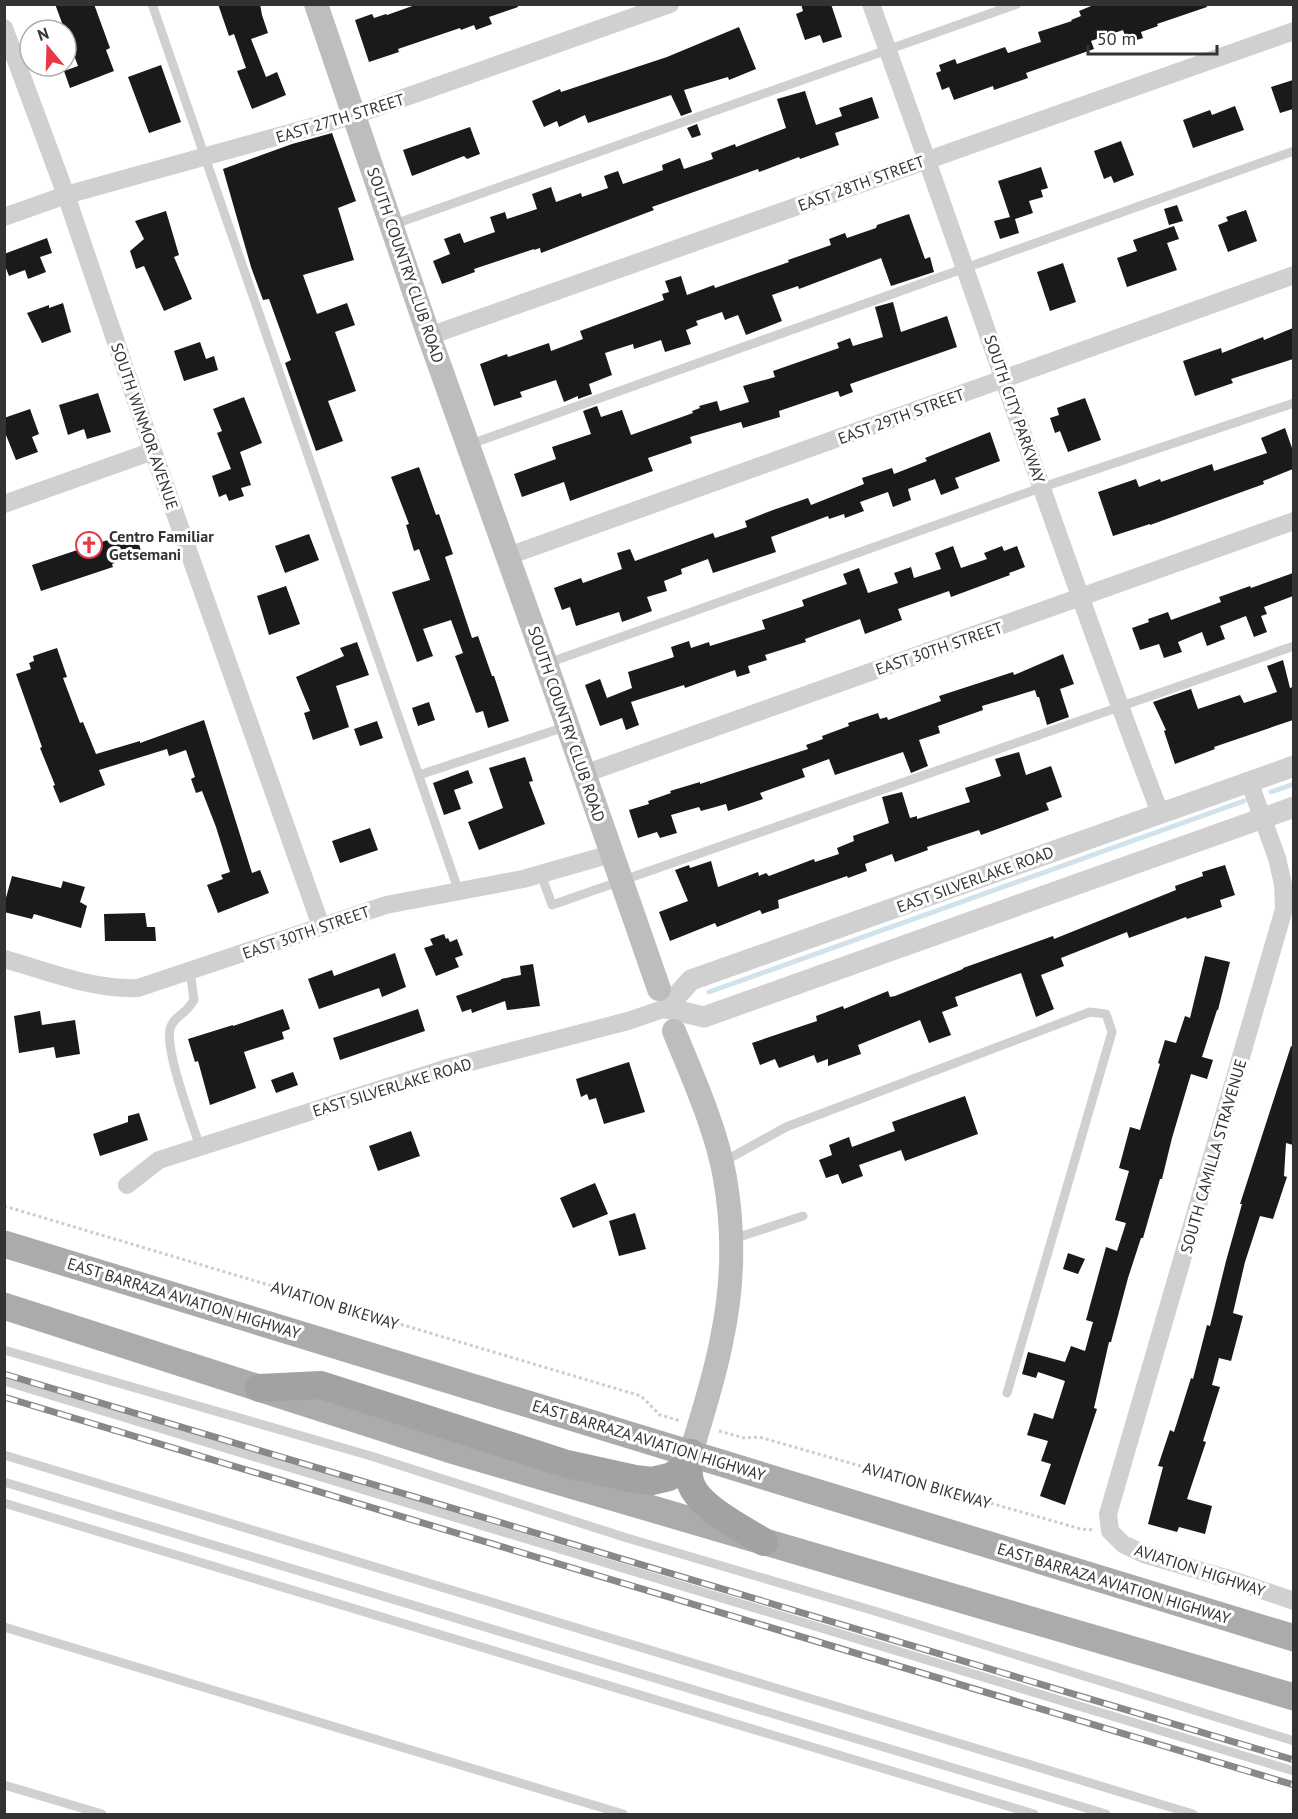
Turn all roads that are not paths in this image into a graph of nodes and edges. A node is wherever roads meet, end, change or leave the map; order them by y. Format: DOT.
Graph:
graph roads {
  1 [pos="152,4"];
  2 [pos="670,4"];
  3 [pos="871,4"];
  4 [pos="1017,4"];
  5 [pos="317,5"];
  6 [pos="4,28"];
  7 [pos="1293,31"];
  8 [pos="888,50"];
  9 [pos="355,116"];
  10 [pos="1293,151"];
  11 [pos="205,157"];
  12 [pos="927,159"];
  13 [pos="66,195"];
  14 [pos="4,217"];
  15 [pos="392,225"];
  16 [pos="966,268"];
  17 [pos="1293,275"];
  18 [pos="429,336"];
  19 [pos="1005,379"];
  20 [pos="1293,403"];
  21 [pos="468,445"];
  22 [pos="153,451"];
  23 [pos="1043,487"];
  24 [pos="4,504"];
  25 [pos="1293,521"];
  26 [pos="508,556"];
  27 [pos="1082,598"];
  28 [pos="1293,646"];
  29 [pos="546,664"];
  30 [pos="1122,707"];
  31 [pos="568,726"];
  32 [pos="1293,765"];
  33 [pos="584,774"];
  34 [pos="419,775"];
  35 [pos="1249,781"];
  36 [pos="1293,807"];
  37 [pos="1160,813"];
  38 [pos="1263,819"];
  39 [pos="611,854"];
  40 [pos="541,874"];
  41 [pos="621,882"];
  42 [pos="459,892"];
  43 [pos="321,926"];
  44 [pos="4,959"];
  45 [pos="190,971"];
  46 [pos="662,998"];
  47 [pos="674,1031"];
  48 [pos="200,1147"];
  49 [pos="721,1163"];
  50 [pos="127,1185"];
  51 [pos="803,1216"];
  52 [pos="730,1239"];
  53 [pos="4,1244"];
  54 [pos="4,1306"];
  55 [pos="4,1350"];
  56 [pos="4,1382"];
  57 [pos="259,1388"];
  58 [pos="1007,1393"];
  59 [pos="692,1453"];
  60 [pos="4,1455"];
  61 [pos="4,1482"];
  62 [pos="4,1503"];
  63 [pos="1110,1531"];
  64 [pos="764,1542"];
  65 [pos="1293,1601"];
  66 [pos="4,1627"];
  67 [pos="1293,1638"];
  68 [pos="1293,1697"];
  69 [pos="1293,1741"];
  70 [pos="1293,1771"];
  71 [pos="4,1785"];
  72 [pos="102,1815"];
  73 [pos="623,1815"];
  74 [pos="1034,1815"];
  75 [pos="1106,1815"];
  76 [pos="1193,1815"];
  1 -- 11 [label="lane"];
  2 -- 9 [label="street, EAST 27TH STREET"];
  3 -- 8 [label="street, SOUTH CITY PARKWAY"];
  4 -- 8 [label="lane"];
  5 -- 9 [label="main road, SOUTH COUNTRY CLUB ROAD"];
  6 -- 13 [label="street, SOUTH WINMOR AVENUE"];
  7 -- 12 [label="street, EAST 28TH STREET"];
  8 -- 12 [label="street, SOUTH CITY PARKWAY"];
  8 -- 15 [label="lane"];
  9 -- 11 [label="street, EAST 27TH STREET"];
  9 -- 15 [label="main road, SOUTH COUNTRY CLUB ROAD"];
  10 -- 16 [label="lane"];
  11 -- 13 [label="street, EAST 27TH STREET"];
  11 -- 34 [label="lane"];
  12 -- 16 [label="street, SOUTH CITY PARKWAY"];
  12 -- 18 [label="street, EAST 28TH STREET"];
  13 -- 14 [label="street, EAST 27TH STREET"];
  13 -- 22 [label="street, SOUTH WINMOR AVENUE"];
  15 -- 18 [label="main road, SOUTH COUNTRY CLUB ROAD"];
  16 -- 19 [label="street, SOUTH CITY PARKWAY"];
  16 -- 21 [label="lane"];
  17 -- 19 [label="street, EAST 29TH STREET"];
  18 -- 21 [label="main road, SOUTH COUNTRY CLUB ROAD"];
  19 -- 23 [label="street, SOUTH CITY PARKWAY"];
  19 -- 26 [label="street, EAST 29TH STREET"];
  20 -- 23 [label="lane"];
  21 -- 26 [label="main road, SOUTH COUNTRY CLUB ROAD"];
  22 -- 24 [label="street"];
  22 -- 43 [label="street, SOUTH WINMOR AVENUE"];
  23 -- 27 [label="street, SOUTH CITY PARKWAY"];
  23 -- 29 [label="lane"];
  25 -- 27 [label="street, EAST 30TH STREET"];
  26 -- 29 [label="main road, SOUTH COUNTRY CLUB ROAD"];
  27 -- 30 [label="street, SOUTH CITY PARKWAY"];
  27 -- 33 [label="street, EAST 30TH STREET"];
  28 -- 30 [label="lane"];
  29 -- 31 [label="main road, SOUTH COUNTRY CLUB ROAD"];
  30 -- 37 [label="street, SOUTH CITY PARKWAY"];
  30 -- 41 [label="lane"];
  31 -- 33 [label="main road, SOUTH COUNTRY CLUB ROAD"];
  31 -- 34 [label="lane"];
  32 -- 35 [label="street, EAST SILVERLAKE ROAD"];
  33 -- 39 [label="main road, SOUTH COUNTRY CLUB ROAD"];
  34 -- 42 [label="lane"];
  35 -- 37 [label="street, EAST SILVERLAKE ROAD"];
  35 -- 38 [label="street, SOUTH CAMILLA STRAVENUE"];
  36 -- 38 [label="street"];
  37 -- 46 [label="street, EAST SILVERLAKE ROAD"];
  38 -- 46 [label="street"];
  38 -- 63 [label="street, SOUTH CAMILLA STRAVENUE"];
  39 -- 40 [label="street, EAST 30TH STREET"];
  39 -- 41 [label="main road, SOUTH COUNTRY CLUB ROAD"];
  40 -- 41 [label="lane"];
  40 -- 42 [label="street, EAST 30TH STREET"];
  41 -- 46 [label="main road, SOUTH COUNTRY CLUB ROAD"];
  42 -- 43 [label="street, EAST 30TH STREET"];
  43 -- 45 [label="street, EAST 30TH STREET"];
  44 -- 45 [label="street, EAST 30TH STREET"];
  45 -- 48 [label="lane"];
  46 -- 47 [label="street, SOUTH COUNTRY CLUB ROAD"];
  46 -- 48 [label="street, EAST SILVERLAKE ROAD"];
  47 -- 49 [label="main road, SOUTH COUNTRY CLUB ROAD"];
  48 -- 50 [label="street, EAST SILVERLAKE ROAD"];
  49 -- 52 [label="main road, SOUTH COUNTRY CLUB ROAD"];
  49 -- 58 [label="lane"];
  51 -- 52 [label="lane"];
  52 -- 59 [label="main road, SOUTH COUNTRY CLUB ROAD"];
  53 -- 59 [label="main road, EAST BARRAZA AVIATION HIGHWAY"];
  54 -- 57 [label="main road"];
  55 -- 69 [label="lane"];
  56 -- 70 [label="lane"];
  57 -- 59 [label="highway"];
  57 -- 64 [label="main road"];
  59 -- 64 [label="highway"];
  59 -- 67 [label="main road, EAST BARRAZA AVIATION HIGHWAY"];
  60 -- 76 [label="lane"];
  61 -- 75 [label="lane"];
  62 -- 74 [label="lane"];
  63 -- 65 [label="street, AVIATION HIGHWAY"];
  64 -- 68 [label="main road"];
  66 -- 73 [label="lane"];
  71 -- 72 [label="lane"];
}
